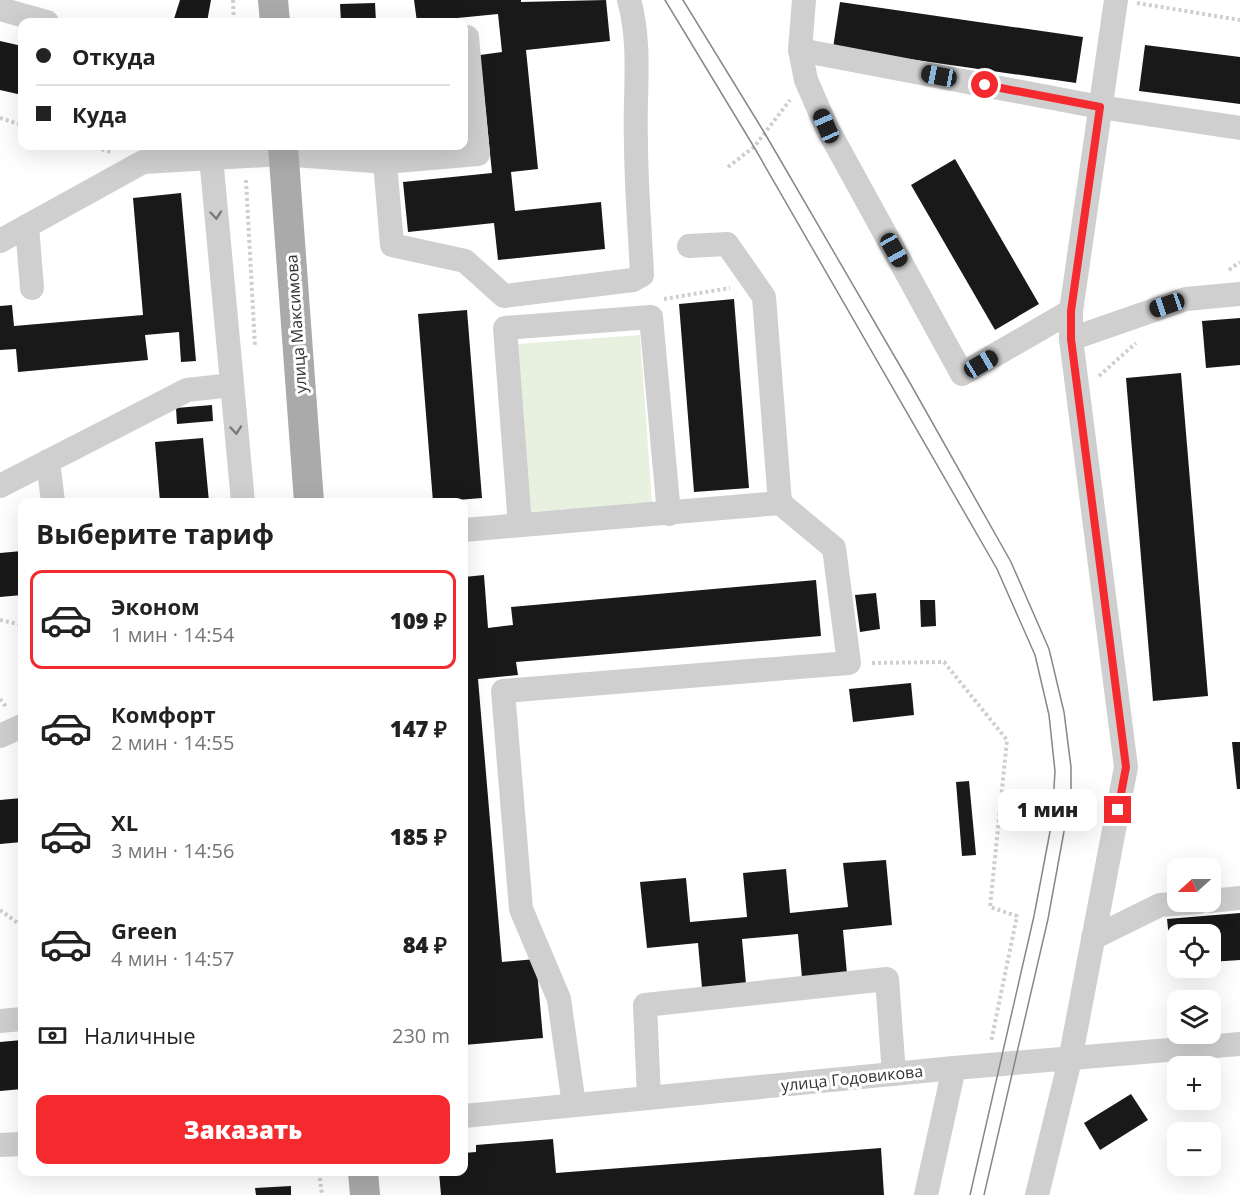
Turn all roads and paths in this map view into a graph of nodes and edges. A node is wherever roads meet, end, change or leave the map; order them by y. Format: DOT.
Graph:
graph roads {
  1 [pos="233,0"];
  2 [pos="273,0"];
  3 [pos="629,0"];
  4 [pos="804,0"];
  5 [pos="1123,1"];
  6 [pos="0,9"];
  7 [pos="33,18"];
  8 [pos="234,18"];
  9 [pos="274,18"];
  10 [pos="1240,20"];
  11 [pos="468,48"];
  12 [pos="800,50"];
  13 [pos="806,80"];
  14 [pos="1100,107"];
  15 [pos="0,118"];
  16 [pos="18,124"];
  17 [pos="1240,128"];
  18 [pos="283,150"];
  19 [pos="199,153"];
  20 [pos="243,155"];
  21 [pos="385,162"];
  22 [pos="728,167"];
  23 [pos="27,226"];
  24 [pos="0,241"];
  25 [pos="688,246"];
  26 [pos="756,285"];
  27 [pos="32,288"];
  28 [pos="1240,294"];
  29 [pos="1071,311"];
  30 [pos="651,317"];
  31 [pos="1071,339"];
  32 [pos="255,348"];
  33 [pos="232,385"];
  34 [pos="48,461"];
  35 [pos="0,486"];
  36 [pos="53,498"];
  37 [pos="243,498"];
  38 [pos="309,498"];
  39 [pos="780,503"];
  40 [pos="669,514"];
  41 [pos="520,525"];
  42 [pos="468,530"];
  43 [pos="0,620"];
  44 [pos="18,625"];
  45 [pos="849,663"];
  46 [pos="18,728"];
  47 [pos="0,736"];
  48 [pos="1240,898"];
  49 [pos="1221,900"];
  50 [pos="1167,904"];
  51 [pos="0,910"];
  52 [pos="18,923"];
  53 [pos="1093,938"];
  54 [pos="18,1019"];
  55 [pos="0,1021"];
  56 [pos="1240,1044"];
  57 [pos="1070,1060"];
  58 [pos="986,1066"];
  59 [pos="954,1068"];
  60 [pos="894,1074"];
  61 [pos="649,1098"];
  62 [pos="574,1105"];
  63 [pos="468,1116"];
  64 [pos="18,1144"];
  65 [pos="0,1145"];
  66 [pos="320,1176"];
  67 [pos="363,1176"];
  68 [pos="322,1195"];
  69 [pos="365,1195"];
  70 [pos="926,1195"];
  71 [pos="1037,1195"];
  1 -- 8 [label="path"];
  2 -- 9 [label="main road"];
  3 -- 21 [label="street"];
  4 -- 12 [label="street"];
  5 -- 10 [label="path"];
  5 -- 14 [label="street"];
  6 -- 7 [label="street"];
  11 -- 21 [label="street"];
  12 -- 13 [label="street"];
  12 -- 14 [label="street"];
  13 -- 22 [label="path"];
  13 -- 29 [label="street"];
  14 -- 17 [label="street"];
  14 -- 29 [label="street"];
  15 -- 16 [label="path"];
  18 -- 20 [label="street"];
  18 -- 21 [label="street"];
  18 -- 38 [label="main road, улица Максимова"];
  19 -- 20 [label="street"];
  19 -- 23 [label="street"];
  19 -- 33 [label="street, one-way"];
  20 -- 32 [label="path"];
  23 -- 24 [label="street"];
  23 -- 27 [label="street"];
  25 -- 26 [label="street"];
  26 -- 30 [label="path"];
  26 -- 39 [label="street"];
  28 -- 31 [label="street"];
  29 -- 31 [label="street"];
  30 -- 40 [label="street"];
  30 -- 41 [label="street"];
  31 -- 53 [label="street"];
  33 -- 34 [label="street"];
  33 -- 37 [label="street, one-way"];
  34 -- 35 [label="street"];
  34 -- 36 [label="street"];
  39 -- 40 [label="street"];
  39 -- 45 [label="street"];
  40 -- 41 [label="street"];
  41 -- 42 [label="street"];
  43 -- 44 [label="path"];
  45 -- 58 [label="path"];
  45 -- 62 [label="street"];
  46 -- 47 [label="street"];
  48 -- 49 [label="street"];
  50 -- 53 [label="street"];
  51 -- 52 [label="path"];
  53 -- 57 [label="street"];
  54 -- 55 [label="street"];
  56 -- 57 [label="street, улица Годовикова"];
  57 -- 58 [label="street, улица Годовикова"];
  57 -- 71 [label="street"];
  58 -- 59 [label="street, улица Годовикова"];
  59 -- 60 [label="street, улица Годовикова"];
  59 -- 70 [label="street"];
  60 -- 61 [label="street, улица Годовикова"];
  60 -- 61 [label="street"];
  61 -- 62 [label="street, улица Годовикова"];
  62 -- 63 [label="street, улица Годовикова"];
  64 -- 65 [label="street"];
  66 -- 68 [label="path"];
  67 -- 69 [label="main road"];
}
